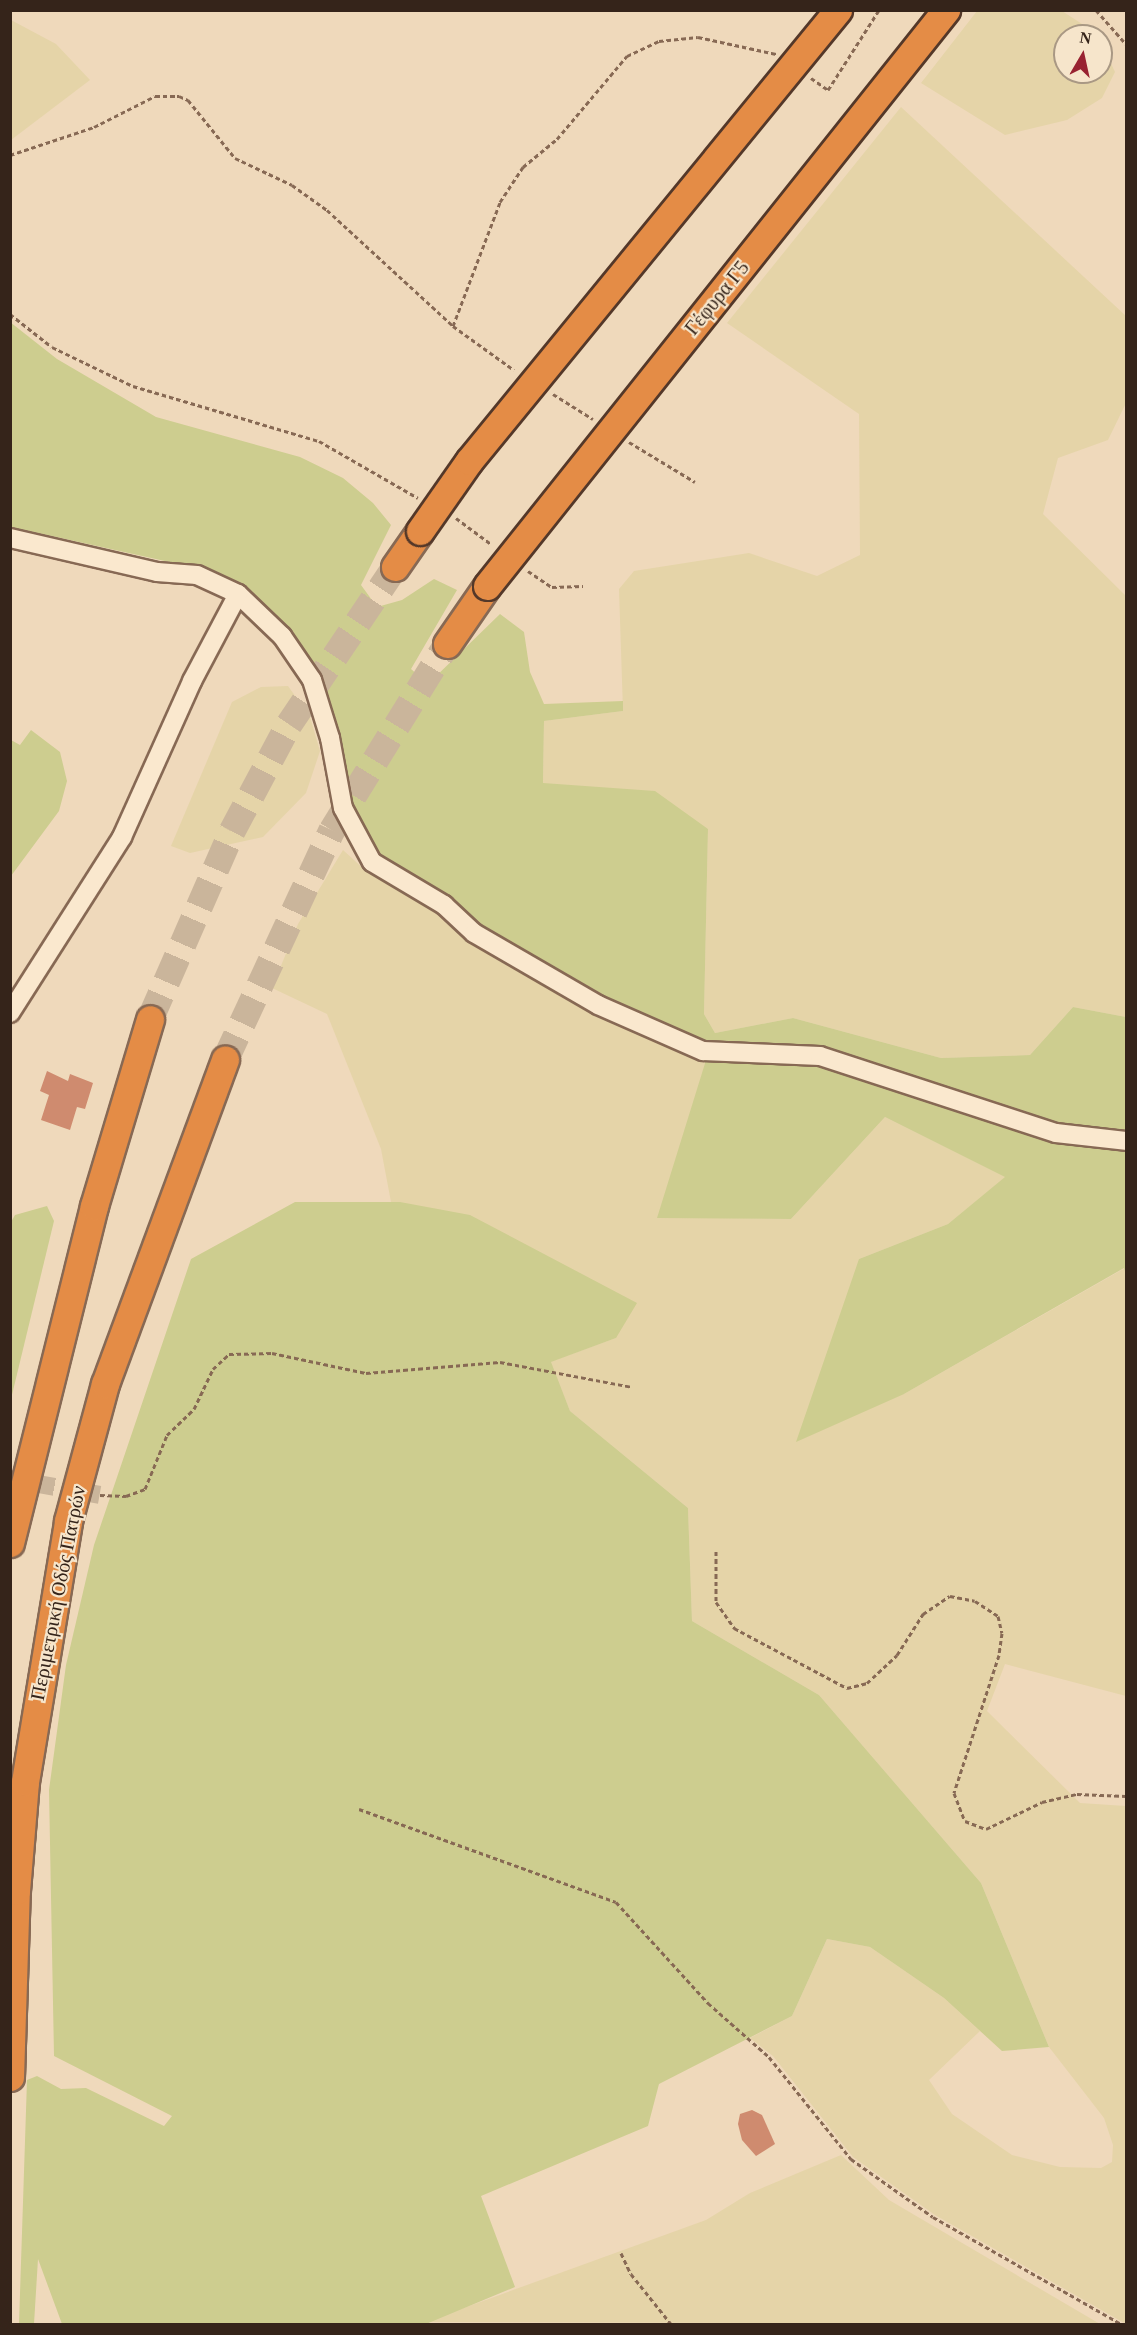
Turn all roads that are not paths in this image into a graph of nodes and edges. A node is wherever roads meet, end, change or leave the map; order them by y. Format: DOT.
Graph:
graph roads {
  1 [pos="838,10"];
  2 [pos="946,10"];
  3 [pos="10,538"];
  4 [pos="395,567"];
  5 [pos="238,594"];
  6 [pos="447,644"];
  7 [pos="10,1013"];
  8 [pos="150,1019"];
  9 [pos="225,1060"];
  10 [pos="1126,1140"];
  11 [pos="10,1543"];
  12 [pos="10,2077"];
  1 -- 4 [label="highway, bridge"];
  2 -- 6 [label="highway, Γέφυρα Γ5, bridge"];
  3 -- 5 [label="street"];
  5 -- 7 [label="street"];
  5 -- 10 [label="street"];
  8 -- 11 [label="highway"];
  9 -- 12 [label="highway, Περιμετρική Οδός Πατρών"];
}
